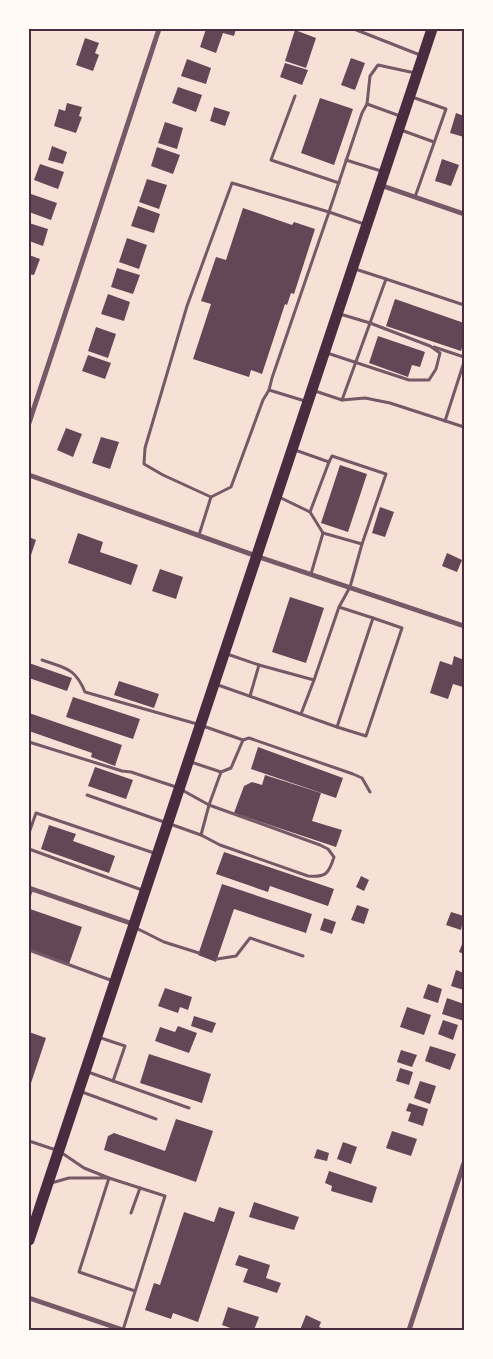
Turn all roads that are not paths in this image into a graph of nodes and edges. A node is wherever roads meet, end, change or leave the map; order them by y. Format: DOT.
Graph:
graph roads {
  1 [pos="159,29"];
  2 [pos="354,29"];
  3 [pos="432,29"];
  4 [pos="423,56"];
  5 [pos="417,73"];
  6 [pos="295,96"];
  7 [pos="410,96"];
  8 [pos="367,104"];
  9 [pos="402,117"];
  10 [pos="398,129"];
  11 [pos="434,142"];
  12 [pos="346,160"];
  13 [pos="384,172"];
  14 [pos="338,183"];
  15 [pos="380,185"];
  16 [pos="415,197"];
  17 [pos="329,212"];
  18 [pos="464,214"];
  19 [pos="366,225"];
  20 [pos="352,268"];
  21 [pos="386,279"];
  22 [pos="464,305"];
  23 [pos="337,313"];
  24 [pos="370,323"];
  25 [pos="430,346"];
  26 [pos="324,352"];
  27 [pos="464,357"];
  28 [pos="356,362"];
  29 [pos="464,362"];
  30 [pos="270,390"];
  31 [pos="312,390"];
  32 [pos="342,400"];
  33 [pos="308,402"];
  34 [pos="445,421"];
  35 [pos="29,422"];
  36 [pos="464,427"];
  37 [pos="292,449"];
  38 [pos="330,462"];
  39 [pos="29,476"];
  40 [pos="276,496"];
  41 [pos="211,497"];
  42 [pos="310,512"];
  43 [pos="323,532"];
  44 [pos="199,535"];
  45 [pos="362,544"];
  46 [pos="256,556"];
  47 [pos="312,574"];
  48 [pos="350,587"];
  49 [pos="339,607"];
  50 [pos="373,618"];
  51 [pos="464,626"];
  52 [pos="224,653"];
  53 [pos="42,660"];
  54 [pos="259,665"];
  55 [pos="314,680"];
  56 [pos="214,684"];
  57 [pos="250,696"];
  58 [pos="301,714"];
  59 [pos="200,725"];
  60 [pos="337,726"];
  61 [pos="243,740"];
  62 [pos="29,742"];
  63 [pos="188,761"];
  64 [pos="220,772"];
  65 [pos="179,788"];
  66 [pos="370,792"];
  67 [pos="88,795"];
  68 [pos="209,805"];
  69 [pos="168,823"];
  70 [pos="29,833"];
  71 [pos="201,835"];
  72 [pos="29,849"];
  73 [pos="157,854"];
  74 [pos="30,888"];
  75 [pos="145,891"];
  76 [pos="29,897"];
  77 [pos="133,925"];
  78 [pos="29,950"];
  79 [pos="198,953"];
  80 [pos="303,956"];
  81 [pos="217,959"];
  82 [pos="115,982"];
  83 [pos="96,1037"];
  84 [pos="85,1071"];
  85 [pos="113,1081"];
  86 [pos="79,1090"];
  87 [pos="189,1108"];
  88 [pos="156,1119"];
  89 [pos="29,1141"];
  90 [pos="58,1151"];
  91 [pos="464,1163"];
  92 [pos="109,1178"];
  93 [pos="48,1184"];
  94 [pos="140,1188"];
  95 [pos="131,1213"];
  96 [pos="29,1240"];
  97 [pos="135,1291"];
  98 [pos="29,1298"];
  99 [pos="123,1330"];
  100 [pos="409,1330"];
  1 -- 35 [label="street"];
  2 -- 4 [label="lane"];
  3 -- 4 [label="main road"];
  4 -- 5 [label="main road"];
  5 -- 7 [label="main road"];
  5 -- 8 [label="lane"];
  6 -- 14 [label="lane"];
  7 -- 9 [label="main road"];
  7 -- 11 [label="lane"];
  8 -- 9 [label="lane"];
  8 -- 12 [label="lane"];
  9 -- 10 [label="main road"];
  10 -- 11 [label="lane"];
  10 -- 13 [label="main road"];
  11 -- 16 [label="lane"];
  12 -- 13 [label="lane"];
  12 -- 14 [label="lane"];
  13 -- 15 [label="main road"];
  14 -- 17 [label="lane"];
  15 -- 16 [label="street"];
  15 -- 19 [label="main road"];
  16 -- 18 [label="street"];
  17 -- 19 [label="lane"];
  17 -- 30 [label="lane"];
  17 -- 41 [label="lane"];
  19 -- 20 [label="main road"];
  20 -- 21 [label="lane"];
  20 -- 23 [label="main road"];
  21 -- 22 [label="lane"];
  21 -- 24 [label="lane"];
  23 -- 24 [label="lane"];
  23 -- 26 [label="main road"];
  24 -- 25 [label="lane"];
  24 -- 28 [label="lane"];
  25 -- 27 [label="lane"];
  25 -- 28 [label="lane"];
  26 -- 28 [label="lane"];
  26 -- 31 [label="main road"];
  28 -- 32 [label="lane"];
  29 -- 34 [label="lane"];
  30 -- 33 [label="lane"];
  30 -- 41 [label="lane"];
  31 -- 32 [label="lane"];
  31 -- 33 [label="main road"];
  32 -- 34 [label="lane"];
  33 -- 37 [label="main road"];
  34 -- 36 [label="lane"];
  37 -- 38 [label="lane"];
  37 -- 40 [label="main road"];
  38 -- 42 [label="lane"];
  38 -- 45 [label="lane"];
  39 -- 44 [label="street"];
  40 -- 42 [label="lane"];
  40 -- 46 [label="main road"];
  41 -- 44 [label="lane"];
  42 -- 43 [label="lane"];
  43 -- 45 [label="lane"];
  43 -- 47 [label="lane"];
  44 -- 46 [label="street"];
  45 -- 48 [label="lane"];
  46 -- 47 [label="street"];
  46 -- 52 [label="main road"];
  47 -- 48 [label="street"];
  48 -- 49 [label="lane"];
  48 -- 51 [label="street"];
  49 -- 50 [label="lane"];
  49 -- 55 [label="lane"];
  50 -- 60 [label="lane"];
  50 -- 60 [label="lane"];
  52 -- 54 [label="lane"];
  52 -- 56 [label="main road"];
  53 -- 59 [label="lane"];
  54 -- 55 [label="lane"];
  54 -- 57 [label="lane"];
  55 -- 58 [label="lane"];
  56 -- 57 [label="lane"];
  56 -- 59 [label="main road"];
  57 -- 58 [label="lane"];
  58 -- 60 [label="lane"];
  59 -- 61 [label="lane"];
  59 -- 63 [label="main road"];
  61 -- 64 [label="lane"];
  61 -- 66 [label="lane"];
  62 -- 65 [label="lane"];
  63 -- 64 [label="lane"];
  63 -- 65 [label="main road"];
  64 -- 68 [label="lane"];
  65 -- 68 [label="lane"];
  65 -- 69 [label="main road"];
  67 -- 69 [label="lane"];
  68 -- 71 [label="lane"];
  68 -- 71 [label="lane"];
  69 -- 71 [label="lane"];
  69 -- 73 [label="main road"];
  70 -- 73 [label="lane"];
  72 -- 75 [label="lane"];
  73 -- 75 [label="main road"];
  74 -- 76 [label="lane"];
  74 -- 77 [label="street"];
  75 -- 77 [label="main road"];
  77 -- 79 [label="lane"];
  77 -- 82 [label="main road"];
  78 -- 82 [label="lane"];
  80 -- 81 [label="lane"];
  82 -- 83 [label="main road"];
  83 -- 84 [label="main road"];
  83 -- 85 [label="lane"];
  84 -- 85 [label="lane"];
  84 -- 86 [label="main road"];
  85 -- 87 [label="lane"];
  86 -- 88 [label="lane"];
  86 -- 90 [label="main road"];
  89 -- 90 [label="lane"];
  90 -- 92 [label="lane"];
  90 -- 93 [label="main road"];
  91 -- 100 [label="street"];
  92 -- 93 [label="lane"];
  92 -- 94 [label="lane"];
  92 -- 97 [label="lane"];
  93 -- 96 [label="main road"];
  94 -- 95 [label="lane"];
  94 -- 97 [label="lane"];
  97 -- 99 [label="lane"];
  98 -- 99 [label="street"];
}
